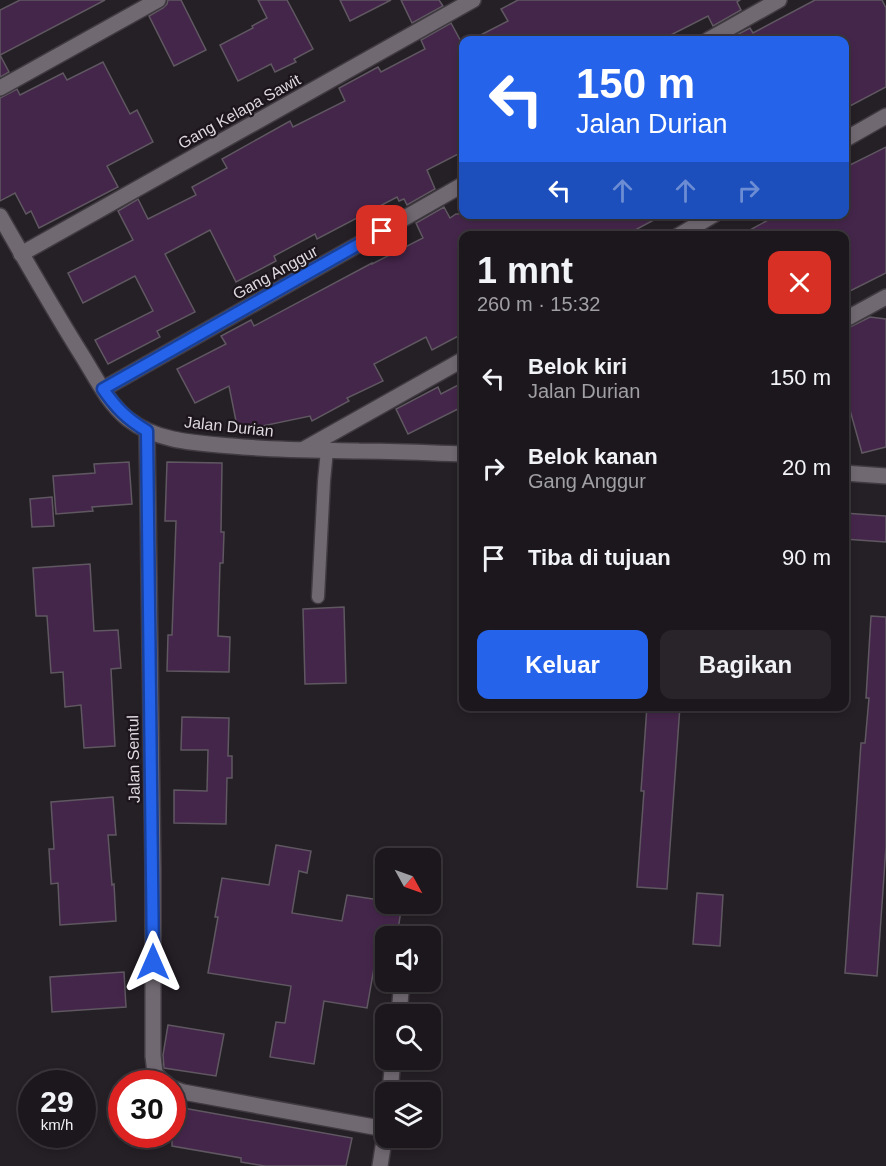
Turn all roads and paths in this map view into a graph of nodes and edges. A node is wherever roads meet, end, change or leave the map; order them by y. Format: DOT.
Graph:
graph roads {
  1 [pos="158,0"];
  2 [pos="473,0"];
  3 [pos="778,0"];
  4 [pos="715,36"];
  5 [pos="0,88"];
  6 [pos="886,116"];
  7 [pos="849,137"];
  8 [pos="459,187"];
  9 [pos="0,216"];
  10 [pos="707,219"];
  11 [pos="686,231"];
  12 [pos="21,254"];
  13 [pos="886,297"];
  14 [pos="849,317"];
  15 [pos="459,362"];
  16 [pos="103,389"];
  17 [pos="147,431"];
  18 [pos="303,450"];
  19 [pos="327,450"];
  20 [pos="459,454"];
  21 [pos="849,473"];
  22 [pos="886,476"];
  23 [pos="318,597"];
  24 [pos="155,1070"];
  25 [pos="186,1093"];
  26 [pos="375,1127"];
  27 [pos="382,1148"];
  28 [pos="380,1166"];
  1 -- 5 [label="street"];
  2 -- 12 [label="street, Gang Kelapa Sawit"];
  3 -- 4 [label="street"];
  6 -- 7 [label="street"];
  8 -- 16 [label="street, Gang Anggur"];
  9 -- 12 [label="street, Jalan Durian"];
  10 -- 11 [label="street"];
  12 -- 16 [label="street, Jalan Durian"];
  13 -- 14 [label="street"];
  15 -- 18 [label="street"];
  16 -- 17 [label="street, Jalan Durian"];
  17 -- 18 [label="street, Jalan Durian"];
  17 -- 24 [label="street, Jalan Sentul"];
  18 -- 19 [label="street, Jalan Durian"];
  19 -- 20 [label="street, Jalan Durian"];
  19 -- 23 [label="lane"];
  21 -- 22 [label="street"];
  25 -- 26 [label="street"];
  27 -- 28 [label="street"];
}
